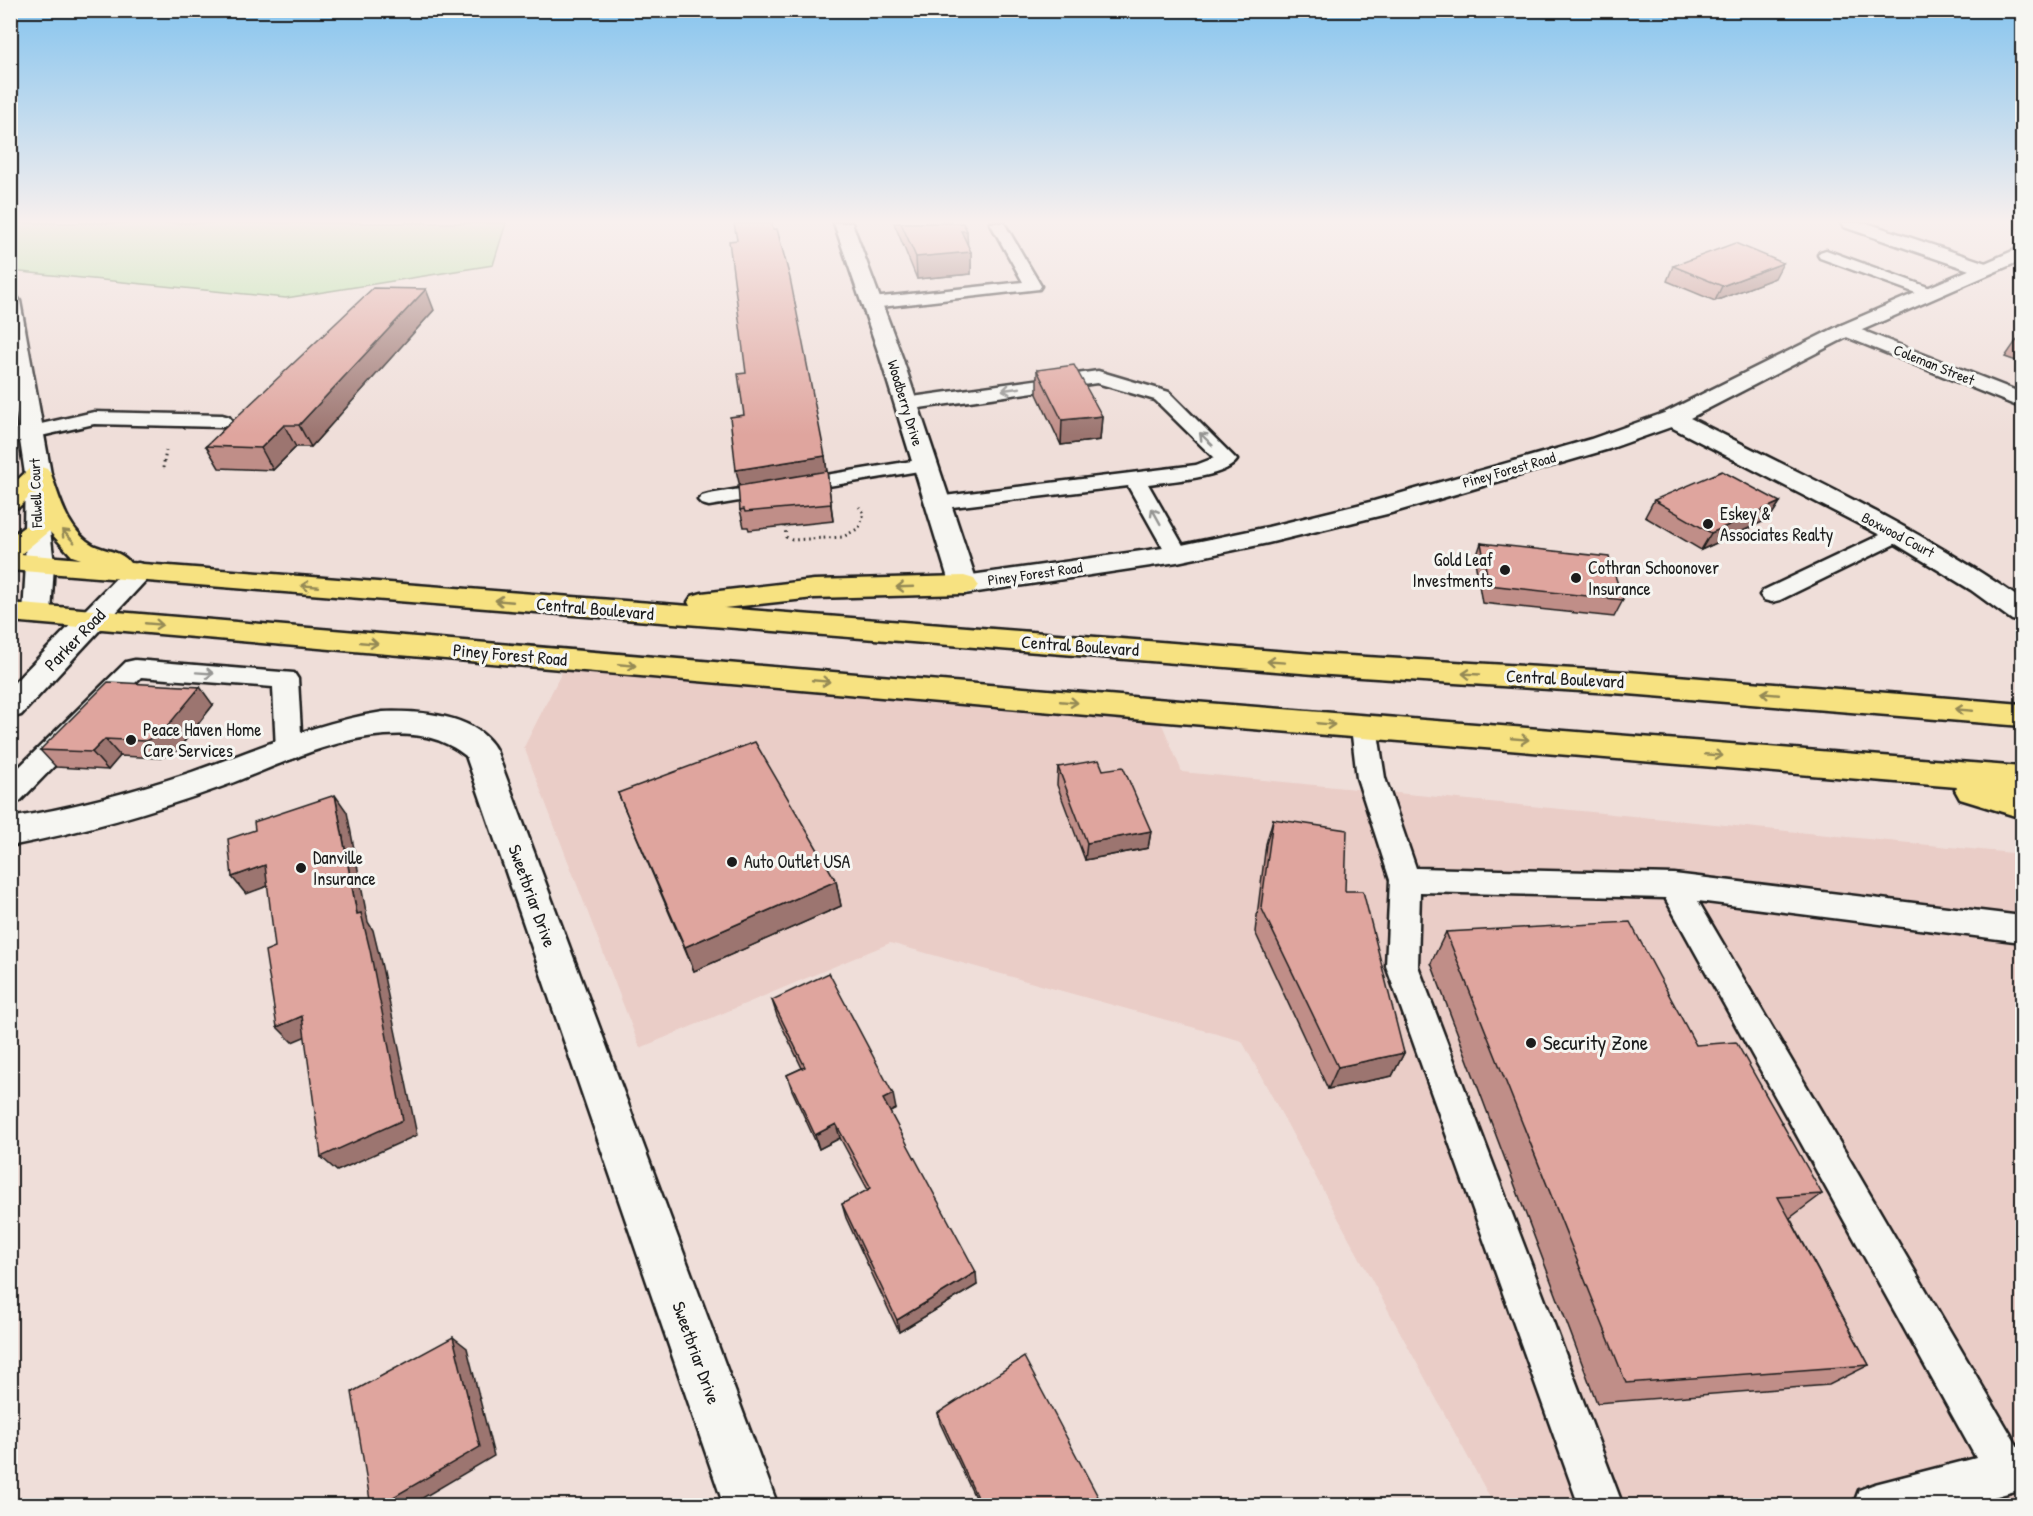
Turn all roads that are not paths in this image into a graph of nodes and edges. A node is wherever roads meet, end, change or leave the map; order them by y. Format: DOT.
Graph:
graph roads {
  1 [pos="869,294"];
  2 [pos="960,294"];
  3 [pos="1928,294"];
  4 [pos="872,303"];
  5 [pos="11,307"];
  6 [pos="1846,330"];
  7 [pos="16,366"];
  8 [pos="2022,401"];
  9 [pos="905,404"];
  10 [pos="1672,418"];
  11 [pos="222,422"];
  12 [pos="21,435"];
  13 [pos="924,465"];
  14 [pos="38,474"];
  15 [pos="1136,478"];
  16 [pos="709,500"];
  17 [pos="10,502"];
  18 [pos="936,503"];
  19 [pos="37,530"];
  20 [pos="1897,534"];
  21 [pos="10,550"];
  22 [pos="1177,554"];
  23 [pos="10,562"];
  24 [pos="40,564"];
  25 [pos="138,572"];
  26 [pos="964,585"];
  27 [pos="1772,595"];
  28 [pos="625,611"];
  29 [pos="24,613"];
  30 [pos="2022,613"];
  31 [pos="95,619"];
  32 [pos="10,707"];
  33 [pos="2022,714"];
  34 [pos="1364,727"];
  35 [pos="289,750"];
  36 [pos="1904,770"];
  37 [pos="2022,780"];
  38 [pos="10,794"];
  39 [pos="2022,805"];
  40 [pos="10,832"];
  41 [pos="1405,880"];
  42 [pos="1674,886"];
  43 [pos="2022,929"];
  44 [pos="2015,1470"];
  45 [pos="751,1506"];
  46 [pos="1601,1506"];
  47 [pos="1875,1506"];
  1 -- 4 [label="street, Woodberry Drive"];
  2 -- 4 [label="lane"];
  3 -- 6 [label="street, Piney Forest Road"];
  4 -- 9 [label="street, Woodberry Drive"];
  5 -- 7 [label="street, Falwell Court"];
  6 -- 8 [label="street, Coleman Street"];
  6 -- 10 [label="street, Piney Forest Road"];
  7 -- 12 [label="street, Falwell Court"];
  9 -- 13 [label="street, Woodberry Drive"];
  15 -- 9 [label="lane, one-way"];
  10 -- 20 [label="street, Boxwood Court"];
  10 -- 22 [label="street, Piney Forest Road"];
  11 -- 12 [label="lane"];
  12 -- 14 [label="street, Falwell Court"];
  13 -- 16 [label="lane"];
  13 -- 18 [label="street, Woodberry Drive"];
  14 -- 17 [label="main road"];
  14 -- 19 [label="street, Falwell Court"];
  25 -- 14 [label="main road, one-way"];
  15 -- 18 [label="lane"];
  22 -- 15 [label="lane, one-way"];
  18 -- 26 [label="street, Woodberry Drive"];
  19 -- 21 [label="main road"];
  19 -- 24 [label="street, Falwell Court"];
  20 -- 27 [label="lane"];
  20 -- 30 [label="street, Boxwood Court"];
  22 -- 26 [label="street, Piney Forest Road"];
  23 -- 24 [label="main road"];
  24 -- 25 [label="main road"];
  24 -- 29 [label="street, Falwell Court"];
  28 -- 25 [label="main road, Central Boulevard, one-way"];
  25 -- 31 [label="street, Parker Road"];
  26 -- 28 [label="main road, one-way"];
  33 -- 28 [label="main road, Central Boulevard, one-way"];
  29 -- 31 [label="main road, Piney Forest Road"];
  31 -- 32 [label="street, Parker Road"];
  31 -- 34 [label="main road, Piney Forest Road, one-way"];
  34 -- 36 [label="main road, one-way"];
  34 -- 41 [label="lane"];
  38 -- 35 [label="lane, one-way"];
  35 -- 40 [label="street, Sweetbriar Drive"];
  35 -- 45 [label="street, Sweetbriar Drive"];
  36 -- 37 [label="main road"];
  36 -- 39 [label="main road"];
  41 -- 42 [label="lane"];
  41 -- 46 [label="lane"];
  42 -- 43 [label="lane"];
  42 -- 44 [label="lane"];
  44 -- 47 [label="lane"];
}
